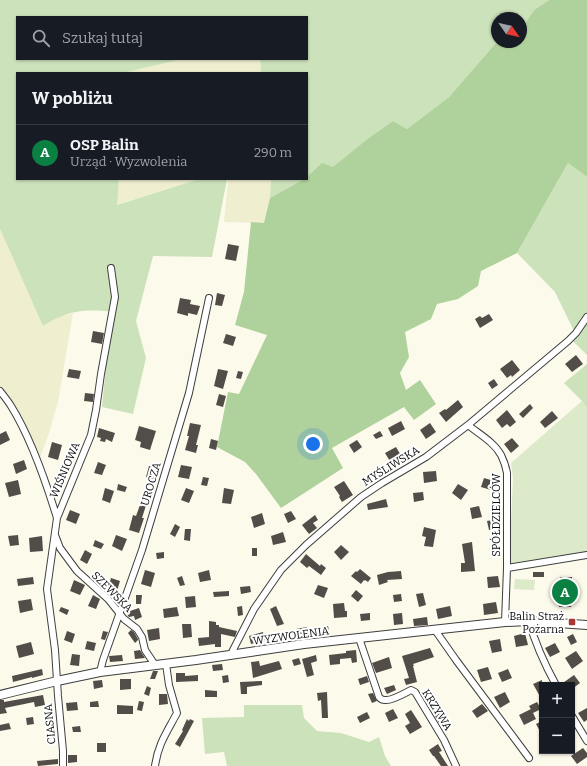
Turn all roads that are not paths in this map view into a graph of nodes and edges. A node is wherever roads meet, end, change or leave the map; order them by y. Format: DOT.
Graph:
graph roads {
  1 [pos="111,268"];
  2 [pos="209,298"];
  3 [pos="587,317"];
  4 [pos="0,391"];
  5 [pos="468,425"];
  6 [pos="57,518"];
  7 [pos="54,533"];
  8 [pos="587,555"];
  9 [pos="507,568"];
  10 [pos="119,612"];
  11 [pos="529,621"];
  12 [pos="505,622"];
  13 [pos="587,625"];
  14 [pos="435,630"];
  15 [pos="360,638"];
  16 [pos="231,655"];
  17 [pos="155,664"];
  18 [pos="166,664"];
  19 [pos="100,672"];
  20 [pos="57,681"];
  21 [pos="555,682"];
  22 [pos="0,695"];
  23 [pos="573,718"];
  24 [pos="587,741"];
  25 [pos="529,758"];
  26 [pos="63,766"];
  27 [pos="155,766"];
  28 [pos="456,766"];
  1 -- 6 [label="street, WIŚNIOWA"];
  2 -- 10 [label="street, UROCZA"];
  3 -- 5 [label="street, MYŚLIWSKA"];
  4 -- 6 [label="street"];
  5 -- 9 [label="street, SPÓŁDZIELCÓW"];
  5 -- 16 [label="street, MYŚLIWSKA"];
  6 -- 7 [label="street, WIŚNIOWA"];
  7 -- 10 [label="street, SZEWSKA"];
  7 -- 20 [label="street, WIŚNIOWA"];
  8 -- 9 [label="street"];
  9 -- 12 [label="street, SPÓŁDZIELCÓW"];
  10 -- 17 [label="street, SZEWSKA"];
  10 -- 19 [label="street, UROCZA"];
  11 -- 12 [label="street, WYZWOLENIA"];
  11 -- 13 [label="street, WYZWOLENIA"];
  11 -- 21 [label="street"];
  12 -- 14 [label="street, WYZWOLENIA"];
  14 -- 15 [label="street, WYZWOLENIA"];
  14 -- 25 [label="street"];
  15 -- 16 [label="street, WYZWOLENIA"];
  15 -- 28 [label="street, KRZYWA"];
  16 -- 18 [label="street, WYZWOLENIA"];
  17 -- 18 [label="street, WYZWOLENIA"];
  17 -- 19 [label="street, WYZWOLENIA"];
  18 -- 27 [label="street"];
  19 -- 20 [label="street, WYZWOLENIA"];
  20 -- 22 [label="street, WYZWOLENIA"];
  20 -- 26 [label="street, CIASNA"];
  23 -- 24 [label="street"];
}
